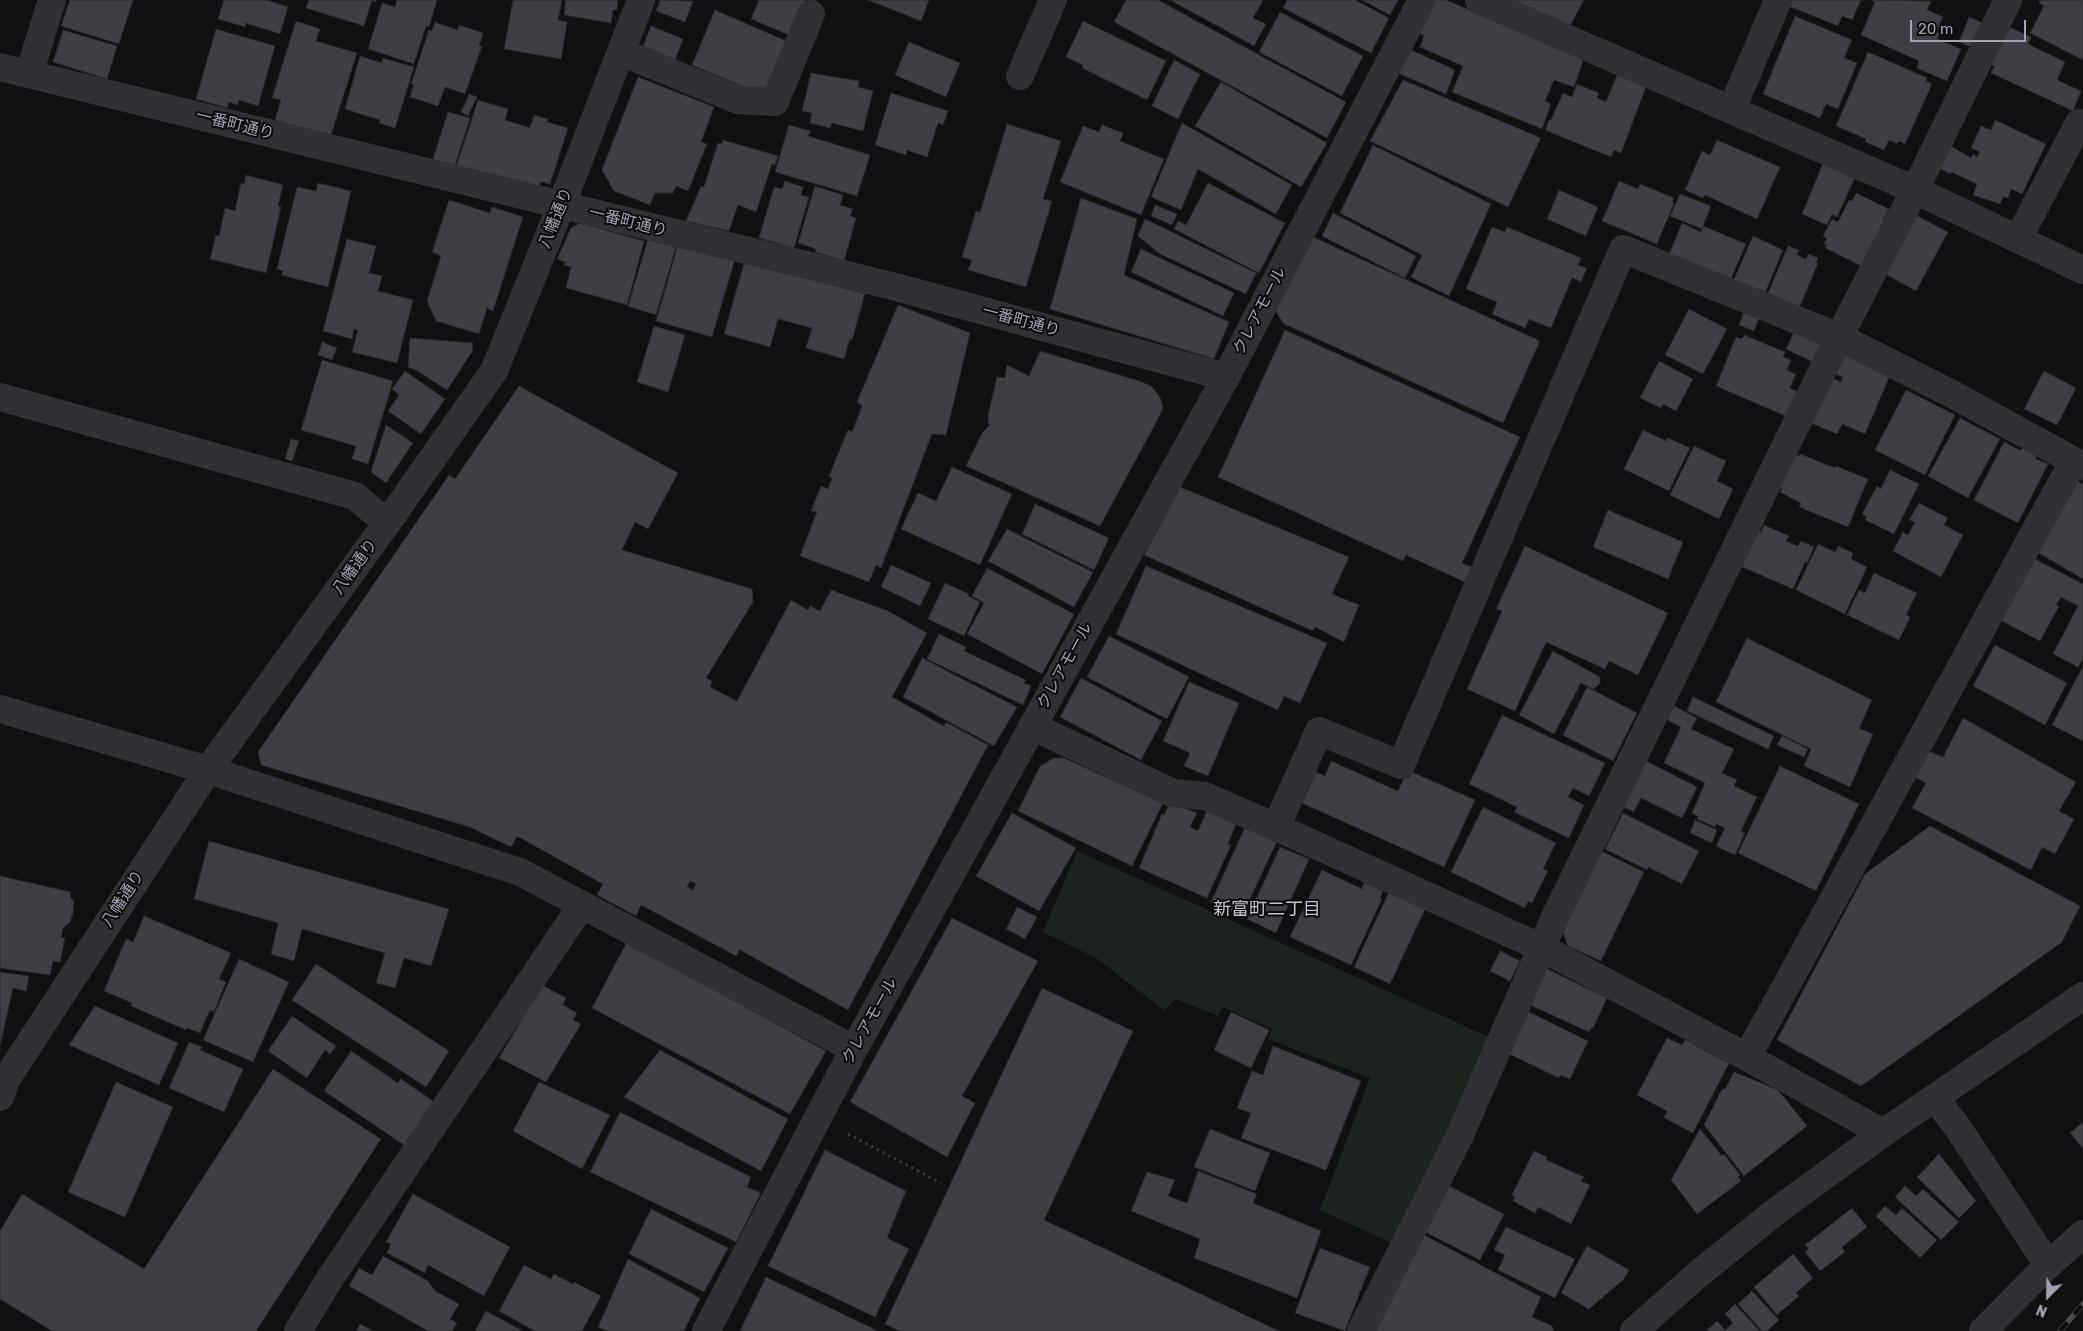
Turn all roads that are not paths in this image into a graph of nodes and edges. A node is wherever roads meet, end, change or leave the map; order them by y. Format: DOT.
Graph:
graph roads {
  1 [pos="52,0"];
  2 [pos="641,0"];
  3 [pos="1053,0"];
  4 [pos="1422,0"];
  5 [pos="1479,0"];
  6 [pos="1778,0"];
  7 [pos="2008,0"];
  8 [pos="811,14"];
  9 [pos="621,52"];
  10 [pos="0,67"];
  11 [pos="29,74"];
  12 [pos="1020,76"];
  13 [pos="1732,109"];
  14 [pos="2079,123"];
  15 [pos="1915,190"];
  16 [pos="561,206"];
  17 [pos="2018,239"];
  18 [pos="2083,270"];
  19 [pos="1839,337"];
  20 [pos="1226,377"];
  21 [pos="0,397"];
  22 [pos="2078,464"];
  23 [pos="387,523"];
  24 [pos="0,709"];
  25 [pos="1032,726"];
  26 [pos="208,770"];
  27 [pos="1276,827"];
  28 [pos="582,906"];
  29 [pos="1542,948"];
  30 [pos="2083,996"];
  31 [pos="854,1049"];
  32 [pos="1747,1057"];
  33 [pos="0,1097"];
  34 [pos="1935,1098"];
  35 [pos="1883,1133"];
  36 [pos="2083,1234"];
  37 [pos="2048,1265"];
  38 [pos="298,1331"];
  39 [pos="706,1331"];
  40 [pos="1361,1331"];
  41 [pos="1634,1331"];
  42 [pos="1983,1331"];
  1 -- 11 [label="street"];
  2 -- 9 [label="street, 八幡通り"];
  3 -- 12 [label="street"];
  4 -- 20 [label="street, クレアモール"];
  5 -- 13 [label="street"];
  6 -- 13 [label="street"];
  7 -- 15 [label="street"];
  8 -- 9 [label="street"];
  9 -- 16 [label="street, 八幡通り"];
  10 -- 11 [label="street, 一番町通り"];
  11 -- 16 [label="street, 一番町通り"];
  13 -- 15 [label="street"];
  14 -- 17 [label="street"];
  15 -- 17 [label="street"];
  15 -- 19 [label="street"];
  16 -- 20 [label="street, 一番町通り"];
  16 -- 23 [label="street, 八幡通り"];
  17 -- 18 [label="street"];
  19 -- 22 [label="street"];
  19 -- 27 [label="street"];
  19 -- 29 [label="street"];
  20 -- 25 [label="street, クレアモール"];
  21 -- 23 [label="street"];
  22 -- 32 [label="street"];
  23 -- 26 [label="street, 八幡通り"];
  24 -- 26 [label="street"];
  25 -- 27 [label="street"];
  25 -- 31 [label="street, クレアモール"];
  26 -- 28 [label="street"];
  26 -- 33 [label="street, 八幡通り"];
  27 -- 29 [label="street"];
  28 -- 31 [label="street"];
  28 -- 38 [label="street"];
  29 -- 32 [label="street"];
  29 -- 40 [label="street"];
  30 -- 34 [label="street"];
  31 -- 39 [label="street, クレアモール"];
  32 -- 35 [label="street"];
  34 -- 35 [label="street"];
  34 -- 37 [label="street"];
  35 -- 41 [label="street"];
  36 -- 37 [label="street"];
  37 -- 42 [label="street"];
}
